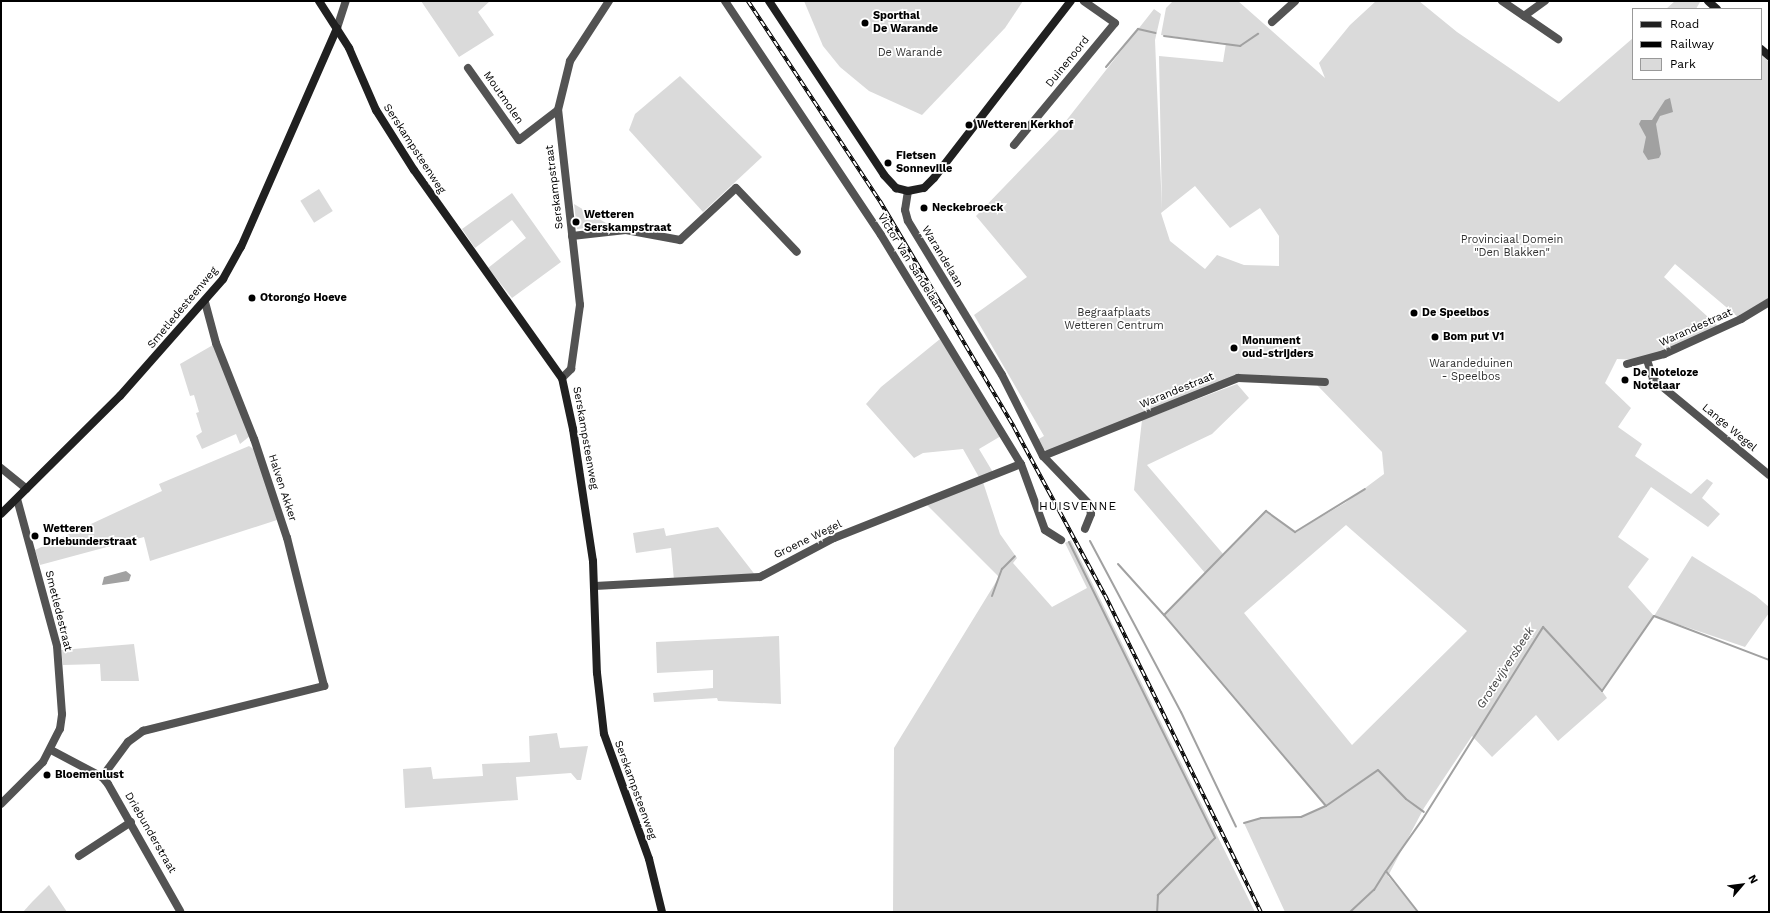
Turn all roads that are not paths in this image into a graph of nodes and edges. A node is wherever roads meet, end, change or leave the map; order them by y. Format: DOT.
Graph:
graph roads {
  1 [pos="319,1"];
  2 [pos="346,1"];
  3 [pos="609,1"];
  4 [pos="725,1"];
  5 [pos="769,1"];
  6 [pos="1071,1"];
  7 [pos="1084,1"];
  8 [pos="1295,1"];
  9 [pos="1502,1"];
  10 [pos="1545,1"];
  11 [pos="1708,1"];
  12 [pos="1716,8"];
  13 [pos="1524,16"];
  14 [pos="1272,22"];
  15 [pos="337,28"];
  16 [pos="1558,39"];
  17 [pos="468,68"];
  18 [pos="558,110"];
  19 [pos="1014,145"];
  20 [pos="908,192"];
  21 [pos="572,236"];
  22 [pos="797,252"];
  23 [pos="205,302"];
  24 [pos="1769,302"];
  25 [pos="1647,360"];
  26 [pos="1627,364"];
  27 [pos="562,378"];
  28 [pos="1325,382"];
  29 [pos="1043,456"];
  30 [pos="1021,464"];
  31 [pos="1,468"];
  32 [pos="1769,475"];
  33 [pos="27,489"];
  34 [pos="17,499"];
  35 [pos="1,514"];
  36 [pos="1085,529"];
  37 [pos="1061,540"];
  38 [pos="595,586"];
  39 [pos="51,750"];
  40 [pos="102,777"];
  41 [pos="1,804"];
  42 [pos="131,822"];
  43 [pos="79,856"];
  44 [pos="180,911"];
  45 [pos="662,912"];
  1 -- 15 [label="street, Serskampsteenweg"];
  2 -- 15 [label="street"];
  3 -- 18 [label="street, Serskampstraat"];
  4 -- 30 [label="street, Victor Van Sandelaan"];
  5 -- 20 [label="street"];
  6 -- 20 [label="street"];
  7 -- 19 [label="street, Duinenoord"];
  8 -- 14 [label="street"];
  9 -- 13 [label="street"];
  10 -- 13 [label="street"];
  11 -- 12 [label="street"];
  13 -- 16 [label="street"];
  15 -- 23 [label="street, Smetledesteenweg"];
  15 -- 27 [label="street, Serskampsteenweg"];
  17 -- 18 [label="street, Moutmolen"];
  18 -- 21 [label="street, Serskampstraat"];
  20 -- 29 [label="street, Warandelaan"];
  21 -- 22 [label="street"];
  21 -- 27 [label="street, Serskampstraat"];
  23 -- 33 [label="street, Smetledesteenweg"];
  23 -- 40 [label="street, Halven Akker"];
  24 -- 25 [label="street, Warandestraat"];
  25 -- 26 [label="street, Warandestraat"];
  25 -- 32 [label="street, Lange Wegel"];
  27 -- 38 [label="street, Serskampsteenweg"];
  28 -- 29 [label="street, Warandestraat"];
  29 -- 36 [label="street, Warandelaan"];
  30 -- 37 [label="street, Victor Van Sandelaan"];
  30 -- 38 [label="street, Groene Wegel"];
  31 -- 33 [label="street"];
  33 -- 34 [label="street, Smetledesteenweg"];
  34 -- 35 [label="street, Smetledesteenweg"];
  34 -- 39 [label="street, Smetledestraat"];
  38 -- 45 [label="street, Serskampsteenweg"];
  39 -- 40 [label="street, Driebunderstraat"];
  39 -- 41 [label="street, Smetledestraat"];
  40 -- 42 [label="street, Driebunderstraat"];
  42 -- 43 [label="street"];
  42 -- 44 [label="street, Driebunderstraat"];
}
